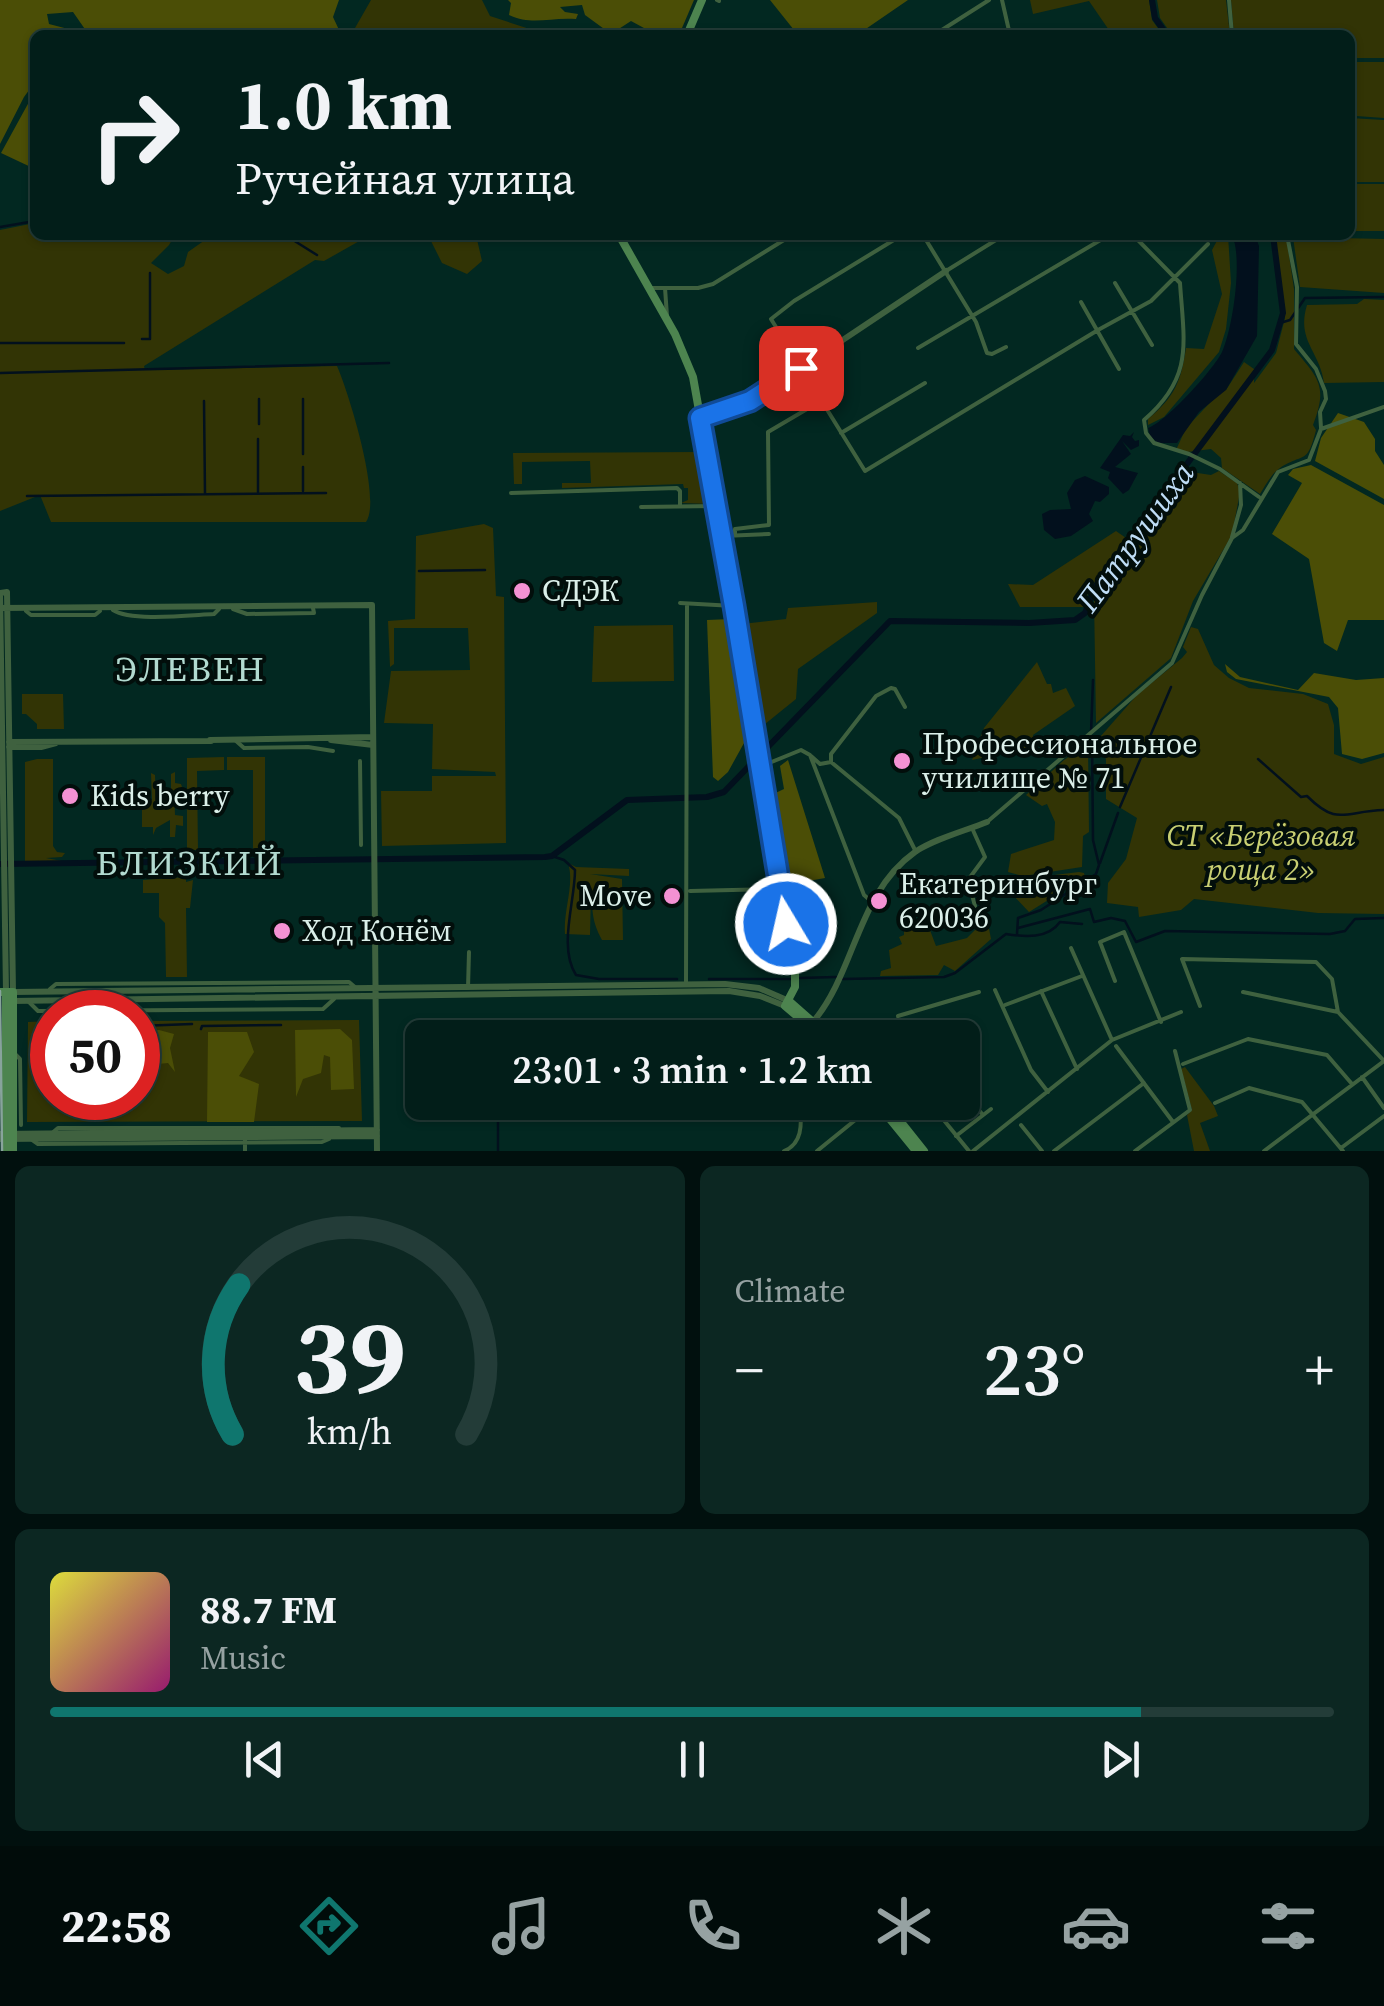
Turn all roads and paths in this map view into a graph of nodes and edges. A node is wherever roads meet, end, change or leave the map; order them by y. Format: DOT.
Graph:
graph roads {
  1 [pos="702,0"];
  2 [pos="990,0"];
  3 [pos="1002,0"];
  4 [pos="1229,0"];
  5 [pos="689,30"];
  6 [pos="942,30"];
  7 [pos="1009,30"];
  8 [pos="1232,30"];
  9 [pos="622,240"];
  10 [pos="784,240"];
  11 [pos="894,240"];
  12 [pos="926,240"];
  13 [pos="996,240"];
  14 [pos="1099,240"];
  15 [pos="1137,240"];
  16 [pos="1289,240"];
  17 [pos="1208,244"];
  18 [pos="946,270"];
  19 [pos="1176,277"];
  20 [pos="1115,283"];
  21 [pos="648,288"];
  22 [pos="665,288"];
  23 [pos="1081,302"];
  24 [pos="1132,312"];
  25 [pos="972,314"];
  26 [pos="1098,330"];
  27 [pos="674,334"];
  28 [pos="1152,345"];
  29 [pos="1006,347"];
  30 [pos="918,348"];
  31 [pos="801,368"];
  32 [pos="1119,369"];
  33 [pos="925,382"];
  34 [pos="821,401"];
  35 [pos="1384,407"];
  36 [pos="700,418"];
  37 [pos="1321,429"];
  38 [pos="841,433"];
  39 [pos="1240,483"];
  40 [pos="511,493"];
  41 [pos="1261,498"];
  42 [pos="680,506"];
  43 [pos="715,506"];
  44 [pos="641,507"];
  45 [pos="769,534"];
  46 [pos="721,536"];
  47 [pos="735,536"];
  48 [pos="1232,538"];
  49 [pos="680,603"];
  50 [pos="372,606"];
  51 [pos="687,606"];
  52 [pos="734,606"];
  53 [pos="2,610"];
  54 [pos="906,707"];
  55 [pos="373,741"];
  56 [pos="325,743"];
  57 [pos="4,745"];
  58 [pos="333,750"];
  59 [pos="810,755"];
  60 [pos="360,760"];
  61 [pos="831,762"];
  62 [pos="760,768"];
  63 [pos="374,791"];
  64 [pos="360,792"];
  65 [pos="987,822"];
  66 [pos="972,828"];
  67 [pos="361,845"];
  68 [pos="916,852"];
  69 [pos="780,888"];
  70 [pos="688,892"];
  71 [pos="872,902"];
  72 [pos="975,906"];
  73 [pos="1071,948"];
  74 [pos="469,952"];
  75 [pos="1082,976"];
  76 [pos="1115,981"];
  77 [pos="468,988"];
  78 [pos="686,989"];
  79 [pos="560,990"];
  80 [pos="996,990"];
  81 [pos="1041,991"];
  82 [pos="375,992"];
  83 [pos="979,992"];
  84 [pos="1243,992"];
  85 [pos="6,996"];
  86 [pos="787,1003"];
  87 [pos="1005,1005"];
  88 [pos="1200,1006"];
  89 [pos="1181,1012"];
  90 [pos="1338,1012"];
  91 [pos="809,1020"];
  92 [pos="816,1020"];
  93 [pos="899,1020"];
  94 [pos="1161,1022"];
  95 [pos="1112,1040"];
  96 [pos="1116,1046"];
  97 [pos="1176,1051"];
  98 [pos="12,1052"];
  99 [pos="1384,1061"];
  100 [pos="1183,1064"];
  101 [pos="1077,1068"];
  102 [pos="1362,1077"];
  103 [pos="1144,1083"];
  104 [pos="1352,1084"];
  105 [pos="1048,1092"];
  106 [pos="1214,1103"];
  107 [pos="1384,1108"];
  108 [pos="991,1109"];
  109 [pos="980,1111"];
  110 [pos="1313,1114"];
  111 [pos="983,1115"];
  112 [pos="1384,1116"];
  113 [pos="800,1120"];
  114 [pos="857,1120"];
  115 [pos="891,1120"];
  116 [pos="899,1120"];
  117 [pos="943,1120"];
  118 [pos="1173,1122"];
  119 [pos="21,1125"];
  120 [pos="1021,1125"];
  121 [pos="377,1133"];
  122 [pos="332,1136"];
  123 [pos="956,1136"];
  124 [pos="6,1137"];
  125 [pos="32,1139"];
  126 [pos="245,1141"];
  127 [pos="145,1142"];
  128 [pos="322,1142"];
  129 [pos="68,1144"];
  130 [pos="822,1150"];
  131 [pos="1342,1150"];
  132 [pos="9,1151"];
  133 [pos="68,1151"];
  134 [pos="145,1151"];
  135 [pos="245,1151"];
  136 [pos="322,1151"];
  137 [pos="377,1151"];
  138 [pos="784,1151"];
  139 [pos="916,1151"];
  140 [pos="924,1151"];
  141 [pos="971,1151"];
  142 [pos="1042,1151"];
  143 [pos="1054,1151"];
  144 [pos="1135,1151"];
  145 [pos="1264,1151"];
  1 -- 5 [label="main road"];
  2 -- 6 [label="street"];
  3 -- 7 [label="street"];
  4 -- 8 [label="street"];
  9 -- 21 [label="main road"];
  10 -- 22 [label="street"];
  11 -- 31 [label="street"];
  12 -- 18 [label="street"];
  13 -- 18 [label="street"];
  14 -- 25 [label="street"];
  15 -- 19 [label="street"];
  16 -- 37 [label="street"];
  17 -- 19 [label="street"];
  18 -- 25 [label="street"];
  18 -- 31 [label="street"];
  19 -- 24 [label="street"];
  19 -- 39 [label="street"];
  20 -- 24 [label="street"];
  21 -- 22 [label="street"];
  21 -- 27 [label="main road"];
  22 -- 27 [label="street"];
  23 -- 26 [label="street"];
  24 -- 26 [label="street"];
  24 -- 28 [label="street"];
  25 -- 29 [label="street"];
  25 -- 30 [label="street"];
  26 -- 32 [label="street"];
  26 -- 38 [label="street"];
  27 -- 36 [label="main road"];
  31 -- 34 [label="street"];
  31 -- 36 [label="street"];
  33 -- 38 [label="street"];
  34 -- 38 [label="street"];
  34 -- 47 [label="street"];
  35 -- 37 [label="street"];
  36 -- 43 [label="main road"];
  37 -- 41 [label="street"];
  39 -- 41 [label="street"];
  39 -- 48 [label="street"];
  40 -- 42 [label="street"];
  41 -- 48 [label="street"];
  42 -- 43 [label="street"];
  42 -- 44 [label="street"];
  43 -- 46 [label="main road"];
  45 -- 47 [label="street"];
  46 -- 47 [label="street"];
  46 -- 52 [label="main road"];
  48 -- 65 [label="street"];
  49 -- 51 [label="street"];
  50 -- 53 [label="street"];
  50 -- 53 [label="street"];
  50 -- 55 [label="street"];
  51 -- 52 [label="street"];
  51 -- 70 [label="street"];
  52 -- 62 [label="main road"];
  53 -- 57 [label="street"];
  54 -- 61 [label="street"];
  55 -- 56 [label="street"];
  55 -- 63 [label="street"];
  56 -- 57 [label="street"];
  56 -- 58 [label="street"];
  57 -- 85 [label="street"];
  59 -- 61 [label="street"];
  59 -- 62 [label="street"];
  59 -- 71 [label="street"];
  60 -- 64 [label="street"];
  61 -- 68 [label="street"];
  62 -- 69 [label="main road"];
  63 -- 64 [label="street"];
  63 -- 82 [label="street"];
  64 -- 67 [label="street"];
  65 -- 66 [label="street"];
  66 -- 68 [label="street"];
  66 -- 72 [label="street"];
  68 -- 71 [label="street"];
  69 -- 70 [label="street"];
  69 -- 86 [label="main road"];
  70 -- 78 [label="street"];
  71 -- 92 [label="street"];
  73 -- 75 [label="street"];
  74 -- 77 [label="street"];
  75 -- 81 [label="street"];
  75 -- 95 [label="street"];
  76 -- 94 [label="street"];
  77 -- 79 [label="street"];
  77 -- 82 [label="street"];
  78 -- 79 [label="street"];
  78 -- 86 [label="street"];
  79 -- 82 [label="street"];
  80 -- 87 [label="street"];
  81 -- 87 [label="street"];
  81 -- 101 [label="street"];
  82 -- 85 [label="street"];
  82 -- 85 [label="street"];
  82 -- 121 [label="street"];
  83 -- 93 [label="street"];
  84 -- 90 [label="street"];
  85 -- 98 [label="main road"];
  85 -- 124 [label="main road"];
  86 -- 91 [label="main road"];
  87 -- 105 [label="street"];
  88 -- 90 [label="street"];
  89 -- 94 [label="street"];
  90 -- 99 [label="street"];
  94 -- 95 [label="street"];
  95 -- 101 [label="street"];
  96 -- 103 [label="street"];
  97 -- 118 [label="street"];
  98 -- 119 [label="street"];
  98 -- 124 [label="main road"];
  99 -- 102 [label="street"];
  100 -- 104 [label="street"];
  101 -- 105 [label="street"];
  102 -- 104 [label="street"];
  102 -- 107 [label="street"];
  103 -- 118 [label="street"];
  103 -- 143 [label="street"];
  104 -- 110 [label="street"];
  105 -- 141 [label="street"];
  106 -- 110 [label="street"];
  108 -- 111 [label="street"];
  109 -- 111 [label="street"];
  110 -- 131 [label="street"];
  110 -- 145 [label="street"];
  111 -- 123 [label="street"];
  112 -- 131 [label="street"];
  113 -- 138 [label="street"];
  114 -- 130 [label="street"];
  115 -- 139 [label="main road"];
  116 -- 140 [label="main road"];
  117 -- 123 [label="street"];
  118 -- 144 [label="street"];
  120 -- 142 [label="street"];
  121 -- 122 [label="street"];
  121 -- 124 [label="street"];
  121 -- 137 [label="street"];
  122 -- 125 [label="street"];
  122 -- 128 [label="street"];
  123 -- 141 [label="street"];
  124 -- 125 [label="street"];
  124 -- 132 [label="main road"];
  125 -- 129 [label="street"];
  126 -- 127 [label="street"];
  126 -- 128 [label="street"];
  126 -- 135 [label="street"];
  127 -- 129 [label="street"];
  127 -- 134 [label="street"];
  128 -- 136 [label="street"];
  129 -- 133 [label="street"];
}
